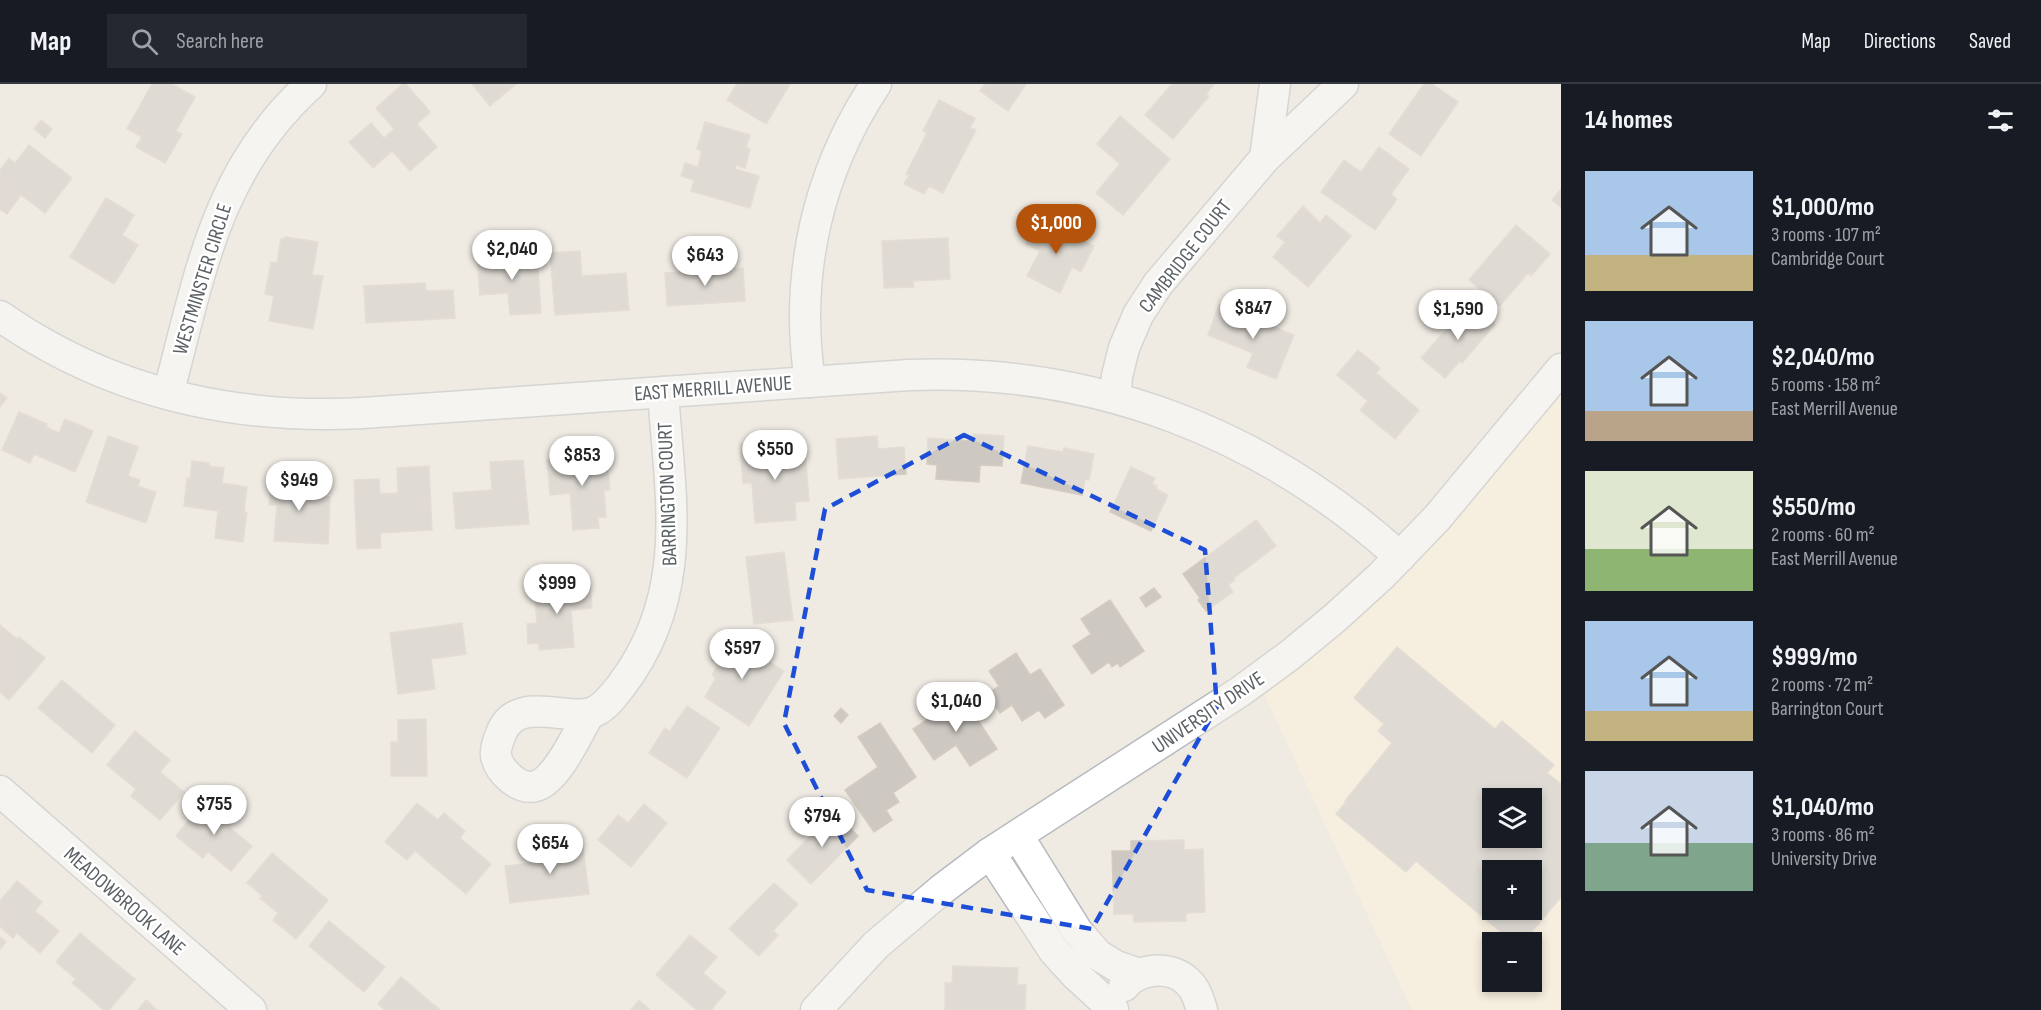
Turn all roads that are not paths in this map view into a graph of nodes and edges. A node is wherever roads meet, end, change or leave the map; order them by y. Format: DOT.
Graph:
graph roads {
  1 [pos="311,84"];
  2 [pos="876,84"];
  3 [pos="1275,84"];
  4 [pos="1343,84"];
  5 [pos="1265,158"];
  6 [pos="0,316"];
  7 [pos="1561,369"];
  8 [pos="810,382"];
  9 [pos="663,392"];
  10 [pos="168,394"];
  11 [pos="1117,398"];
  12 [pos="1400,557"];
  13 [pos="589,714"];
  14 [pos="0,791"];
  15 [pos="1018,836"];
  16 [pos="990,853"];
  17 [pos="1138,974"];
  18 [pos="1113,1009"];
  19 [pos="250,1010"];
  20 [pos="816,1010"];
  21 [pos="1202,1010"];
  1 -- 10 [label="street, WESTMINSTER CIRCLE"];
  2 -- 8 [label="street"];
  3 -- 5 [label="street"];
  4 -- 5 [label="street, CAMBRIDGE COURT"];
  5 -- 11 [label="street, CAMBRIDGE COURT"];
  6 -- 10 [label="street, EAST MERRILL AVENUE"];
  7 -- 12 [label="street, UNIVERSITY DRIVE"];
  8 -- 9 [label="street, EAST MERRILL AVENUE"];
  8 -- 11 [label="street, EAST MERRILL AVENUE"];
  9 -- 10 [label="street, EAST MERRILL AVENUE"];
  9 -- 13 [label="street, BARRINGTON COURT"];
  11 -- 12 [label="street, EAST MERRILL AVENUE"];
  12 -- 15 [label="street, UNIVERSITY DRIVE"];
  14 -- 19 [label="street, MEADOWBROOK LANE"];
  15 -- 16 [label="street, UNIVERSITY DRIVE"];
  15 -- 17 [label="street"];
  16 -- 18 [label="street"];
  16 -- 20 [label="street, UNIVERSITY DRIVE"];
  17 -- 18 [label="street"];
  17 -- 21 [label="street"];
}
